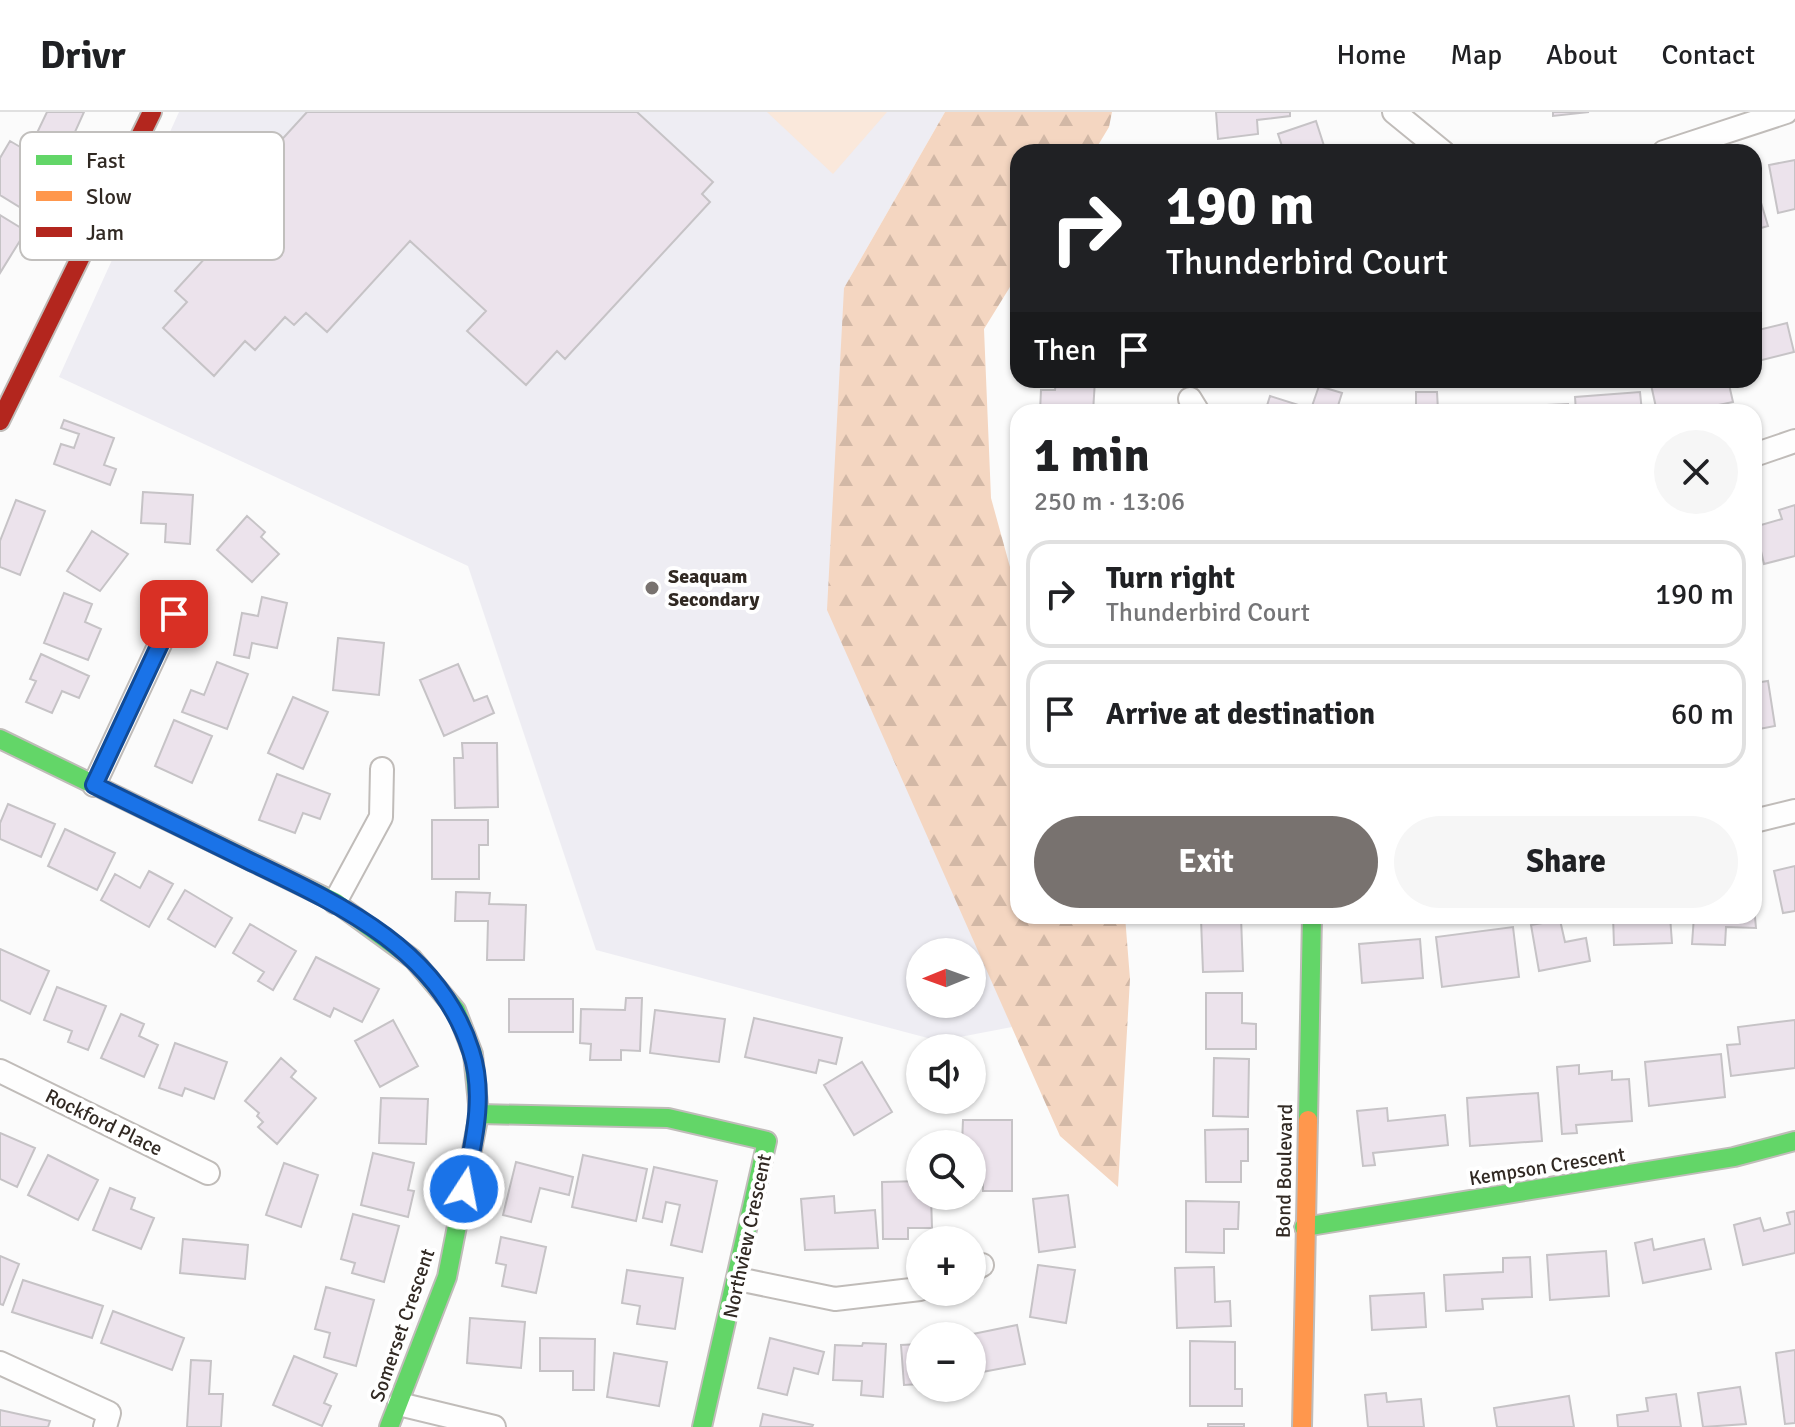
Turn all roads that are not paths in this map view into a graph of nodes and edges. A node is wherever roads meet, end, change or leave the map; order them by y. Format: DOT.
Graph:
graph roads {
  1 [pos="152,112"];
  2 [pos="1394,112"];
  3 [pos="1786,112"];
  4 [pos="142,132"];
  5 [pos="1433,144"];
  6 [pos="1688,144"];
  7 [pos="79,260"];
  8 [pos="0,421"];
  9 [pos="1795,441"];
  10 [pos="1762,452"];
  11 [pos="174,614"];
  12 [pos="0,739"];
  13 [pos="382,769"];
  14 [pos="94,785"];
  15 [pos="1795,811"];
  16 [pos="1762,819"];
  17 [pos="335,902"];
  18 [pos="1312,924"];
  19 [pos="0,1071"];
  20 [pos="479,1114"];
  21 [pos="1795,1141"];
  22 [pos="208,1173"];
  23 [pos="1304,1227"];
  24 [pos="738,1279"];
  25 [pos="906,1291"];
  26 [pos="0,1363"];
  27 [pos="399,1404"];
  28 [pos="105,1427"];
  29 [pos="389,1427"];
  30 [pos="494,1427"];
  31 [pos="702,1427"];
  32 [pos="1302,1427"];
  1 -- 4 [label="street"];
  2 -- 5 [label="street"];
  3 -- 6 [label="street"];
  7 -- 8 [label="street"];
  9 -- 10 [label="street"];
  11 -- 14 [label="street"];
  12 -- 14 [label="street, Somerset Crescent"];
  13 -- 17 [label="street"];
  14 -- 17 [label="street, Somerset Crescent"];
  15 -- 16 [label="street"];
  17 -- 20 [label="street, Somerset Crescent"];
  18 -- 23 [label="street, Bond Boulevard"];
  19 -- 22 [label="street, Rockford Place"];
  20 -- 24 [label="street, Northview Crescent"];
  20 -- 27 [label="street, Somerset Crescent"];
  21 -- 23 [label="street, Kempson Crescent"];
  23 -- 32 [label="street, Bond Boulevard"];
  24 -- 25 [label="street"];
  24 -- 31 [label="street, Northview Crescent"];
  26 -- 28 [label="street"];
  27 -- 29 [label="street, Somerset Crescent"];
  27 -- 30 [label="street"];
}
